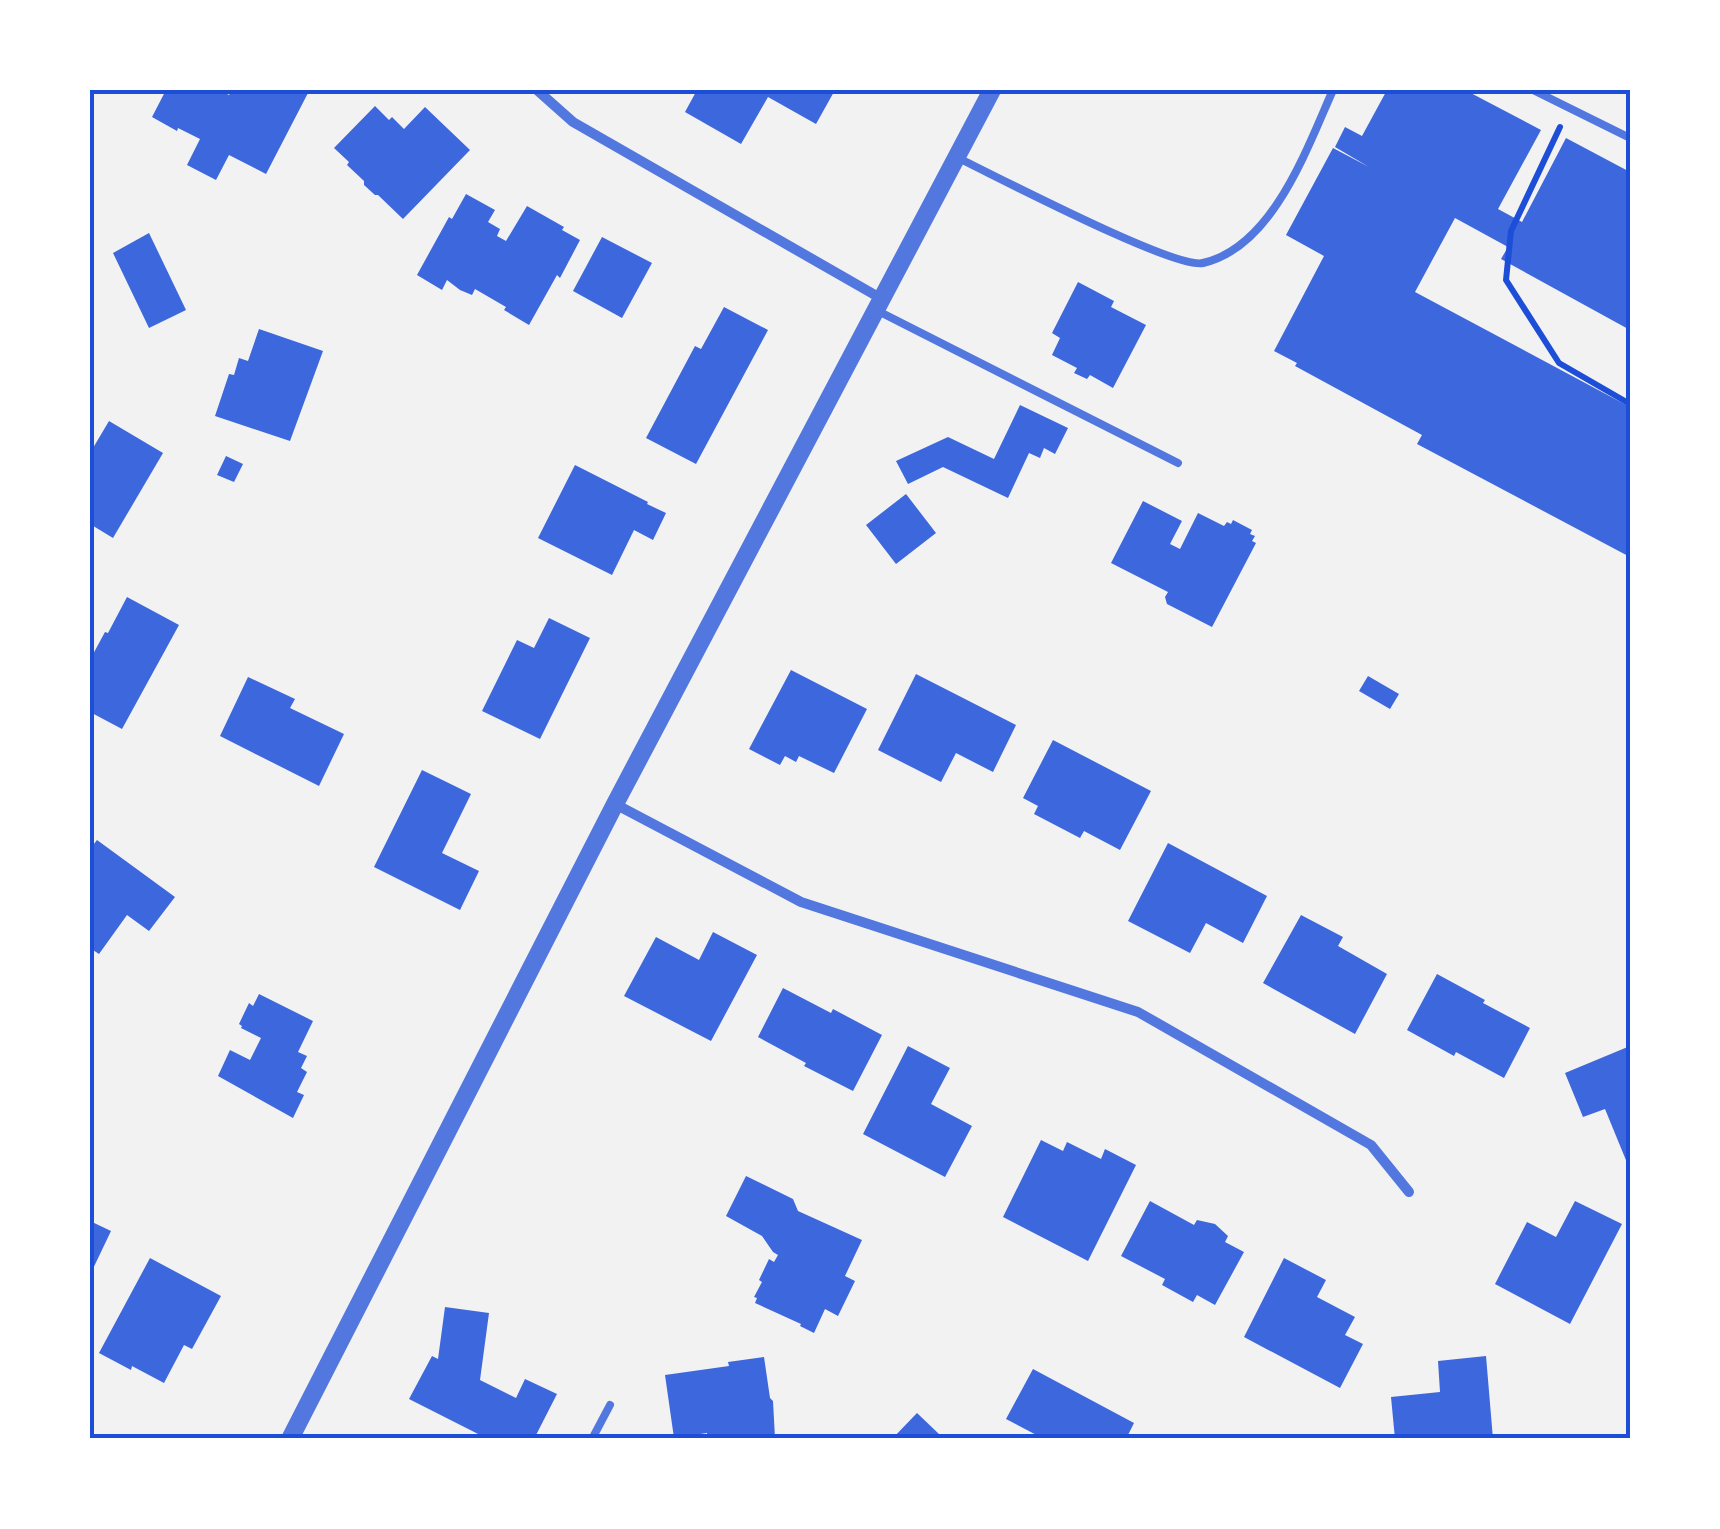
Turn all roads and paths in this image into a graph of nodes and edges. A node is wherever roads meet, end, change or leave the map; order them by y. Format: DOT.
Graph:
graph roads {
  1 [pos="537,90"];
  2 [pos="992,90"];
  3 [pos="1333,90"];
  4 [pos="1533,90"];
  5 [pos="1570,108"];
  6 [pos="1630,138"];
  7 [pos="956,157"];
  8 [pos="879,304"];
  9 [pos="1630,404"];
  10 [pos="1178,463"];
  11 [pos="615,804"];
  12 [pos="1409,1192"];
  13 [pos="610,1405"];
  14 [pos="290,1439"];
  15 [pos="592,1439"];
  1 -- 8 [label="street"];
  2 -- 7 [label="street"];
  3 -- 7 [label="lane"];
  4 -- 5 [label="lane"];
  5 -- 6 [label="lane"];
  5 -- 9 [label="path"];
  7 -- 8 [label="street"];
  8 -- 10 [label="lane"];
  8 -- 11 [label="street"];
  11 -- 12 [label="street"];
  11 -- 14 [label="street"];
  13 -- 15 [label="lane"];
}
